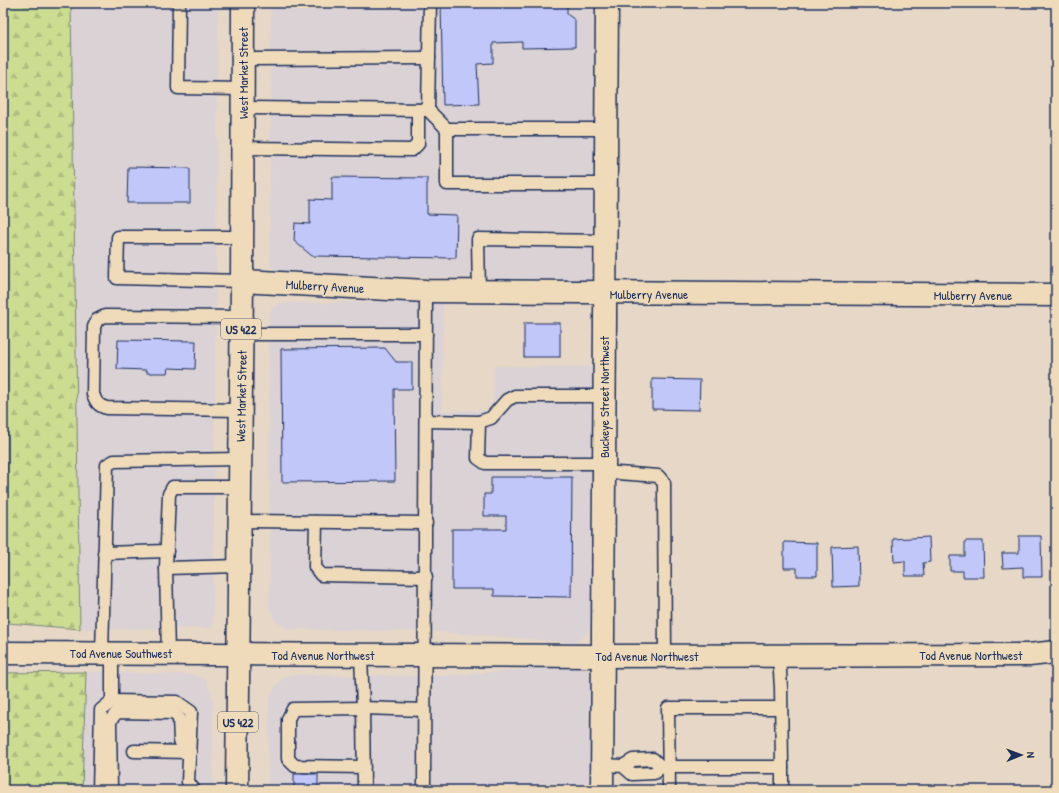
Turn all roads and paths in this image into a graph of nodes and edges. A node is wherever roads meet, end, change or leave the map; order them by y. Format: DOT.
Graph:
graph roads {
  1 [pos="179,3"];
  2 [pos="243,3"];
  3 [pos="430,3"];
  4 [pos="607,3"];
  5 [pos="429,58"];
  6 [pos="243,59"];
  7 [pos="243,99"];
  8 [pos="423,110"];
  9 [pos="447,129"];
  10 [pos="606,129"];
  11 [pos="242,148"];
  12 [pos="606,184"];
  13 [pos="242,237"];
  14 [pos="606,241"];
  15 [pos="242,281"];
  16 [pos="426,291"];
  17 [pos="479,292"];
  18 [pos="605,293"];
  19 [pos="1056,295"];
  20 [pos="241,325"];
  21 [pos="426,334"];
  22 [pos="604,396"];
  23 [pos="240,410"];
  24 [pos="426,421"];
  25 [pos="479,422"];
  26 [pos="240,459"];
  27 [pos="604,468"];
  28 [pos="240,487"];
  29 [pos="240,521"];
  30 [pos="316,522"];
  31 [pos="426,523"];
  32 [pos="167,552"];
  33 [pos="104,553"];
  34 [pos="239,566"];
  35 [pos="166,568"];
  36 [pos="426,577"];
  37 [pos="3,652"];
  38 [pos="1056,652"];
  39 [pos="107,653"];
  40 [pos="168,654"];
  41 [pos="239,654"];
  42 [pos="361,655"];
  43 [pos="425,656"];
  44 [pos="602,656"];
  45 [pos="665,656"];
  46 [pos="779,656"];
  47 [pos="112,701"];
  48 [pos="363,708"];
  49 [pos="781,708"];
  50 [pos="424,710"];
  51 [pos="134,751"];
  52 [pos="190,752"];
  53 [pos="613,765"];
  54 [pos="364,767"];
  55 [pos="664,767"];
  56 [pos="782,767"];
  57 [pos="99,790"];
  58 [pos="111,790"];
  59 [pos="194,790"];
  60 [pos="237,790"];
  61 [pos="364,790"];
  62 [pos="424,790"];
  63 [pos="602,790"];
  64 [pos="668,790"];
  65 [pos="782,790"];
  1 -- 7 [label="lane"];
  2 -- 6 [label="main road, West Market Street / US 422"];
  3 -- 5 [label="lane"];
  4 -- 10 [label="main road, Buckeye Street Northwest"];
  5 -- 6 [label="lane"];
  5 -- 8 [label="lane"];
  6 -- 7 [label="main road, West Market Street / US 422"];
  7 -- 8 [label="lane"];
  7 -- 11 [label="main road, West Market Street / US 422"];
  8 -- 9 [label="lane"];
  8 -- 11 [label="lane"];
  9 -- 10 [label="lane"];
  9 -- 12 [label="lane"];
  10 -- 12 [label="main road, Buckeye Street Northwest"];
  11 -- 13 [label="main road, West Market Street / US 422"];
  12 -- 14 [label="main road, Buckeye Street Northwest"];
  13 -- 15 [label="main road, West Market Street / US 422"];
  13 -- 15 [label="lane"];
  14 -- 17 [label="lane"];
  14 -- 18 [label="main road, Buckeye Street Northwest"];
  15 -- 16 [label="main road, Mulberry Avenue"];
  15 -- 20 [label="main road, West Market Street / US 422"];
  16 -- 17 [label="main road, Mulberry Avenue"];
  16 -- 21 [label="lane"];
  17 -- 18 [label="main road, Mulberry Avenue"];
  18 -- 19 [label="main road, Mulberry Avenue"];
  18 -- 22 [label="main road, Buckeye Street Northwest"];
  20 -- 21 [label="lane"];
  20 -- 23 [label="main road, West Market Street / US 422"];
  20 -- 23 [label="lane"];
  21 -- 24 [label="lane"];
  22 -- 25 [label="lane"];
  22 -- 27 [label="main road, Buckeye Street Northwest"];
  23 -- 26 [label="main road, West Market Street / US 422"];
  24 -- 25 [label="lane"];
  24 -- 31 [label="lane"];
  25 -- 27 [label="lane"];
  26 -- 28 [label="main road, West Market Street / US 422"];
  26 -- 33 [label="lane"];
  27 -- 44 [label="main road, Buckeye Street Northwest"];
  27 -- 45 [label="lane"];
  28 -- 29 [label="main road, West Market Street / US 422"];
  28 -- 32 [label="lane"];
  29 -- 30 [label="lane"];
  29 -- 34 [label="main road, West Market Street / US 422"];
  30 -- 31 [label="lane"];
  30 -- 36 [label="lane"];
  31 -- 36 [label="lane"];
  32 -- 33 [label="lane"];
  32 -- 35 [label="lane"];
  33 -- 39 [label="lane"];
  34 -- 35 [label="lane"];
  34 -- 41 [label="main road, West Market Street / US 422"];
  35 -- 40 [label="lane"];
  36 -- 43 [label="lane"];
  37 -- 39 [label="main road, Tod Avenue Southwest"];
  38 -- 46 [label="main road, Tod Avenue Northwest"];
  39 -- 40 [label="main road, Tod Avenue Southwest"];
  39 -- 47 [label="lane"];
  40 -- 41 [label="main road, Tod Avenue Southwest"];
  41 -- 42 [label="main road, Tod Avenue Northwest"];
  41 -- 60 [label="main road, West Market Street / US 422"];
  42 -- 43 [label="main road, Tod Avenue Northwest"];
  42 -- 48 [label="lane"];
  43 -- 44 [label="main road, Tod Avenue Northwest"];
  43 -- 50 [label="lane"];
  44 -- 45 [label="main road, Tod Avenue Northwest"];
  44 -- 53 [label="main road, Buckeye Street Northwest"];
  45 -- 46 [label="main road, Tod Avenue Northwest"];
  46 -- 49 [label="lane"];
  47 -- 52 [label="lane"];
  47 -- 57 [label="lane"];
  48 -- 50 [label="lane"];
  48 -- 54 [label="lane"];
  48 -- 54 [label="lane"];
  49 -- 55 [label="lane"];
  49 -- 56 [label="lane"];
  50 -- 62 [label="lane"];
  51 -- 52 [label="lane"];
  52 -- 58 [label="lane"];
  52 -- 59 [label="lane"];
  53 -- 55 [label="lane"];
  53 -- 63 [label="main road, Buckeye Street Northwest"];
  54 -- 61 [label="lane"];
  55 -- 56 [label="lane"];
  55 -- 64 [label="lane"];
  56 -- 65 [label="lane"];
}
